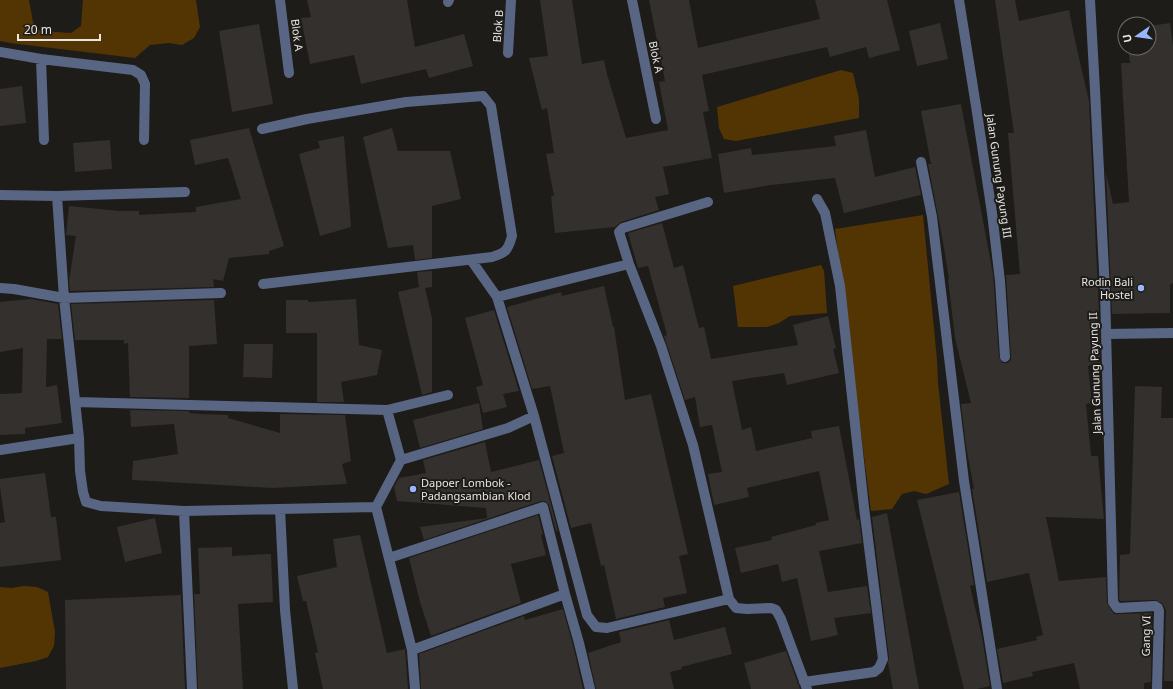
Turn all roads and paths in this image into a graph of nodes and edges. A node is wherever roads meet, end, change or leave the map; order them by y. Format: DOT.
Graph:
graph roads {
  1 [pos="280,0"];
  2 [pos="511,0"];
  3 [pos="632,0"];
  4 [pos="959,0"];
  5 [pos="1090,0"];
  6 [pos="0,52"];
  7 [pos="508,53"];
  8 [pos="41,59"];
  9 [pos="290,73"];
  10 [pos="656,119"];
  11 [pos="262,129"];
  12 [pos="44,140"];
  13 [pos="144,140"];
  14 [pos="921,162"];
  15 [pos="185,192"];
  16 [pos="0,195"];
  17 [pos="57,196"];
  18 [pos="817,199"];
  19 [pos="708,202"];
  20 [pos="470,260"];
  21 [pos="629,264"];
  22 [pos="263,284"];
  23 [pos="0,288"];
  24 [pos="221,293"];
  25 [pos="497,297"];
  26 [pos="64,298"];
  27 [pos="1173,333"];
  28 [pos="1106,334"];
  29 [pos="1005,357"];
  30 [pos="448,395"];
  31 [pos="75,402"];
  32 [pos="387,410"];
  33 [pos="534,416"];
  34 [pos="79,438"];
  35 [pos="0,450"];
  36 [pos="401,460"];
  37 [pos="376,507"];
  38 [pos="280,508"];
  39 [pos="184,510"];
  40 [pos="389,558"];
  41 [pos="564,594"];
  42 [pos="729,599"];
  43 [pos="1113,602"];
  44 [pos="412,650"];
  45 [pos="805,686"];
  46 [pos="192,689"];
  47 [pos="294,689"];
  48 [pos="415,689"];
  49 [pos="590,689"];
  50 [pos="997,689"];
  51 [pos="1157,689"];
  1 -- 9 [label="street, Blok A"];
  2 -- 7 [label="street, Blok B"];
  3 -- 10 [label="street, Blok A"];
  4 -- 29 [label="street, Jalan Gunung Payung III"];
  5 -- 28 [label="street, Jalan Gunung Payung II"];
  6 -- 8 [label="street"];
  8 -- 12 [label="street"];
  8 -- 13 [label="street"];
  11 -- 20 [label="street"];
  14 -- 50 [label="street"];
  15 -- 17 [label="street"];
  16 -- 17 [label="street"];
  17 -- 26 [label="street"];
  18 -- 45 [label="street"];
  19 -- 21 [label="street"];
  20 -- 22 [label="street"];
  20 -- 25 [label="street"];
  21 -- 25 [label="street"];
  21 -- 42 [label="street"];
  23 -- 26 [label="street"];
  24 -- 26 [label="street"];
  25 -- 33 [label="street"];
  26 -- 31 [label="street"];
  27 -- 28 [label="street"];
  28 -- 43 [label="street, Jalan Gunung Payung II"];
  30 -- 32 [label="street"];
  31 -- 32 [label="street"];
  31 -- 34 [label="street"];
  32 -- 36 [label="street"];
  33 -- 36 [label="street"];
  33 -- 42 [label="street"];
  34 -- 35 [label="street"];
  34 -- 39 [label="street"];
  36 -- 37 [label="street"];
  37 -- 38 [label="street"];
  37 -- 40 [label="street"];
  38 -- 39 [label="street"];
  38 -- 47 [label="street"];
  39 -- 46 [label="street"];
  40 -- 41 [label="street"];
  40 -- 44 [label="street"];
  41 -- 44 [label="street"];
  41 -- 49 [label="street"];
  42 -- 45 [label="street"];
  43 -- 51 [label="street, Gang VI"];
  44 -- 48 [label="street"];
}
